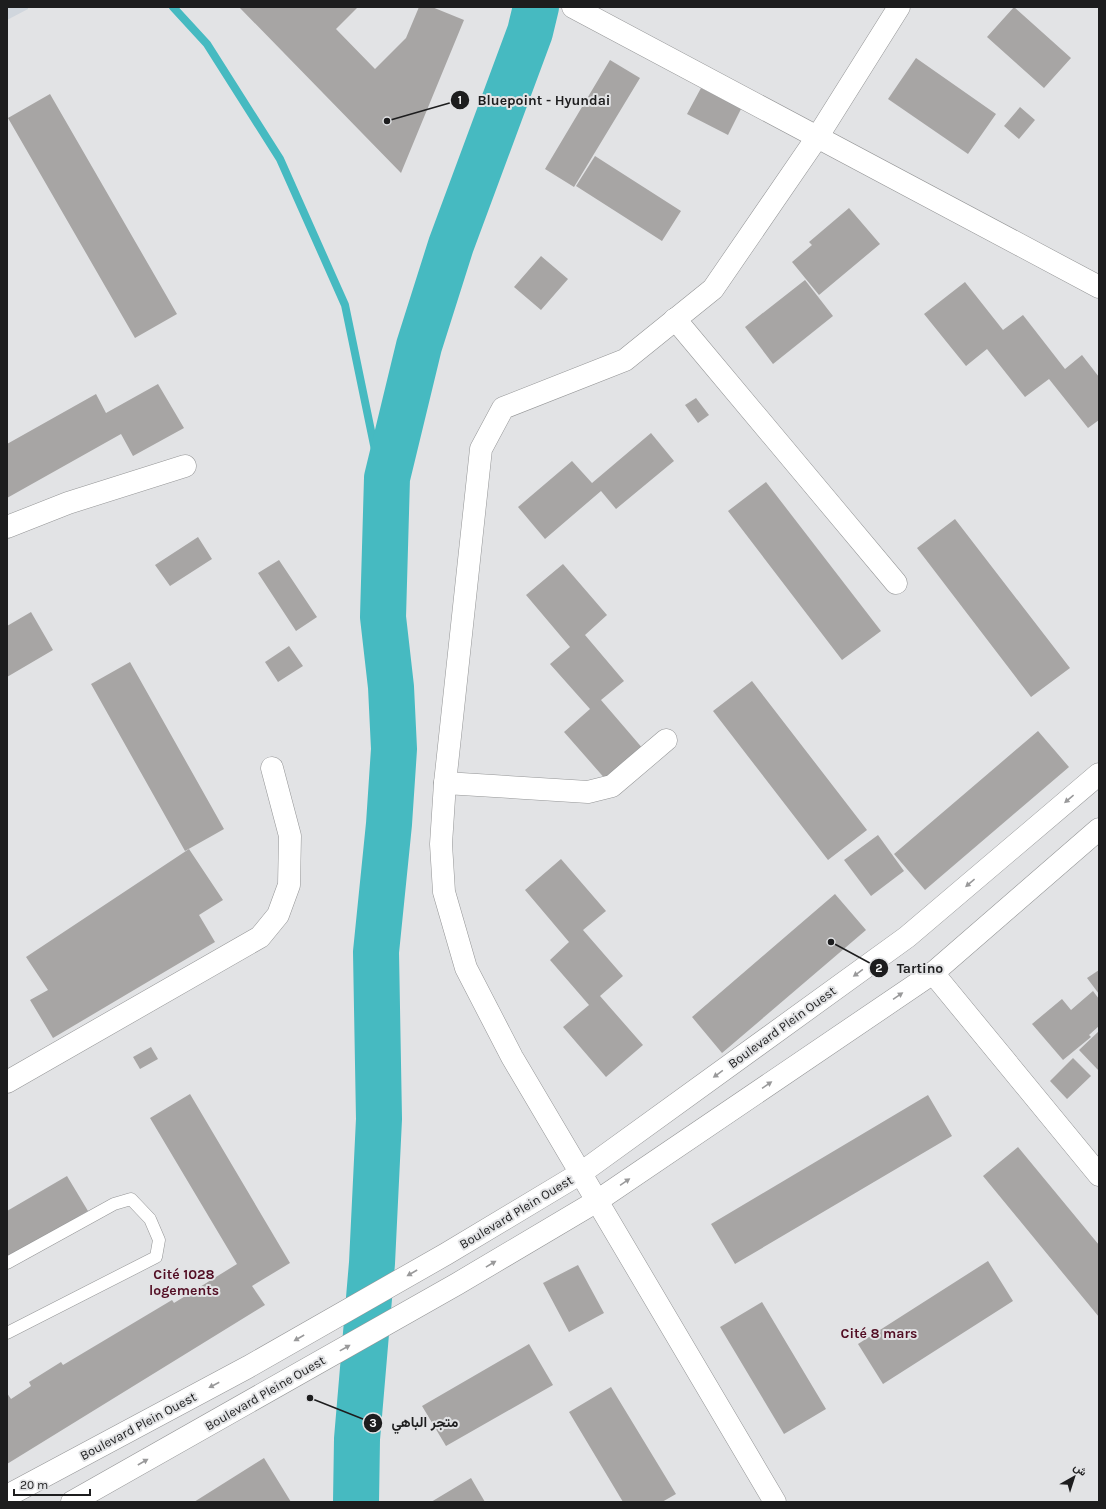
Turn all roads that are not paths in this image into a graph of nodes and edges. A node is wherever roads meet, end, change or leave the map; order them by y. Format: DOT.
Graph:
graph roads {
  1 [pos="573,7"];
  2 [pos="899,7"];
  3 [pos="818,136"];
  4 [pos="1099,287"];
  5 [pos="675,319"];
  6 [pos="185,466"];
  7 [pos="7,528"];
  8 [pos="896,583"];
  9 [pos="666,740"];
  10 [pos="272,768"];
  11 [pos="1099,774"];
  12 [pos="445,783"];
  13 [pos="1099,829"];
  14 [pos="933,973"];
  15 [pos="7,1082"];
  16 [pos="581,1173"];
  17 [pos="1099,1175"];
  18 [pos="597,1201"];
  19 [pos="7,1263"];
  20 [pos="7,1333"];
  21 [pos="7,1496"];
  22 [pos="773,1499"];
  23 [pos="72,1502"];
  1 -- 3 [label="street"];
  2 -- 3 [label="street"];
  3 -- 4 [label="street"];
  3 -- 5 [label="street"];
  5 -- 8 [label="street"];
  5 -- 12 [label="street"];
  6 -- 7 [label="street"];
  9 -- 12 [label="street"];
  10 -- 15 [label="street"];
  11 -- 16 [label="street, Boulevard Plein Ouest, one-way"];
  12 -- 16 [label="street"];
  13 -- 14 [label="street"];
  14 -- 17 [label="street"];
  18 -- 14 [label="street, one-way"];
  16 -- 18 [label="street"];
  16 -- 21 [label="street, Boulevard Plein Ouest, one-way"];
  18 -- 22 [label="street"];
  23 -- 18 [label="street, Boulevard Pleine Ouest, one-way"];
  19 -- 20 [label="lane"];
}
